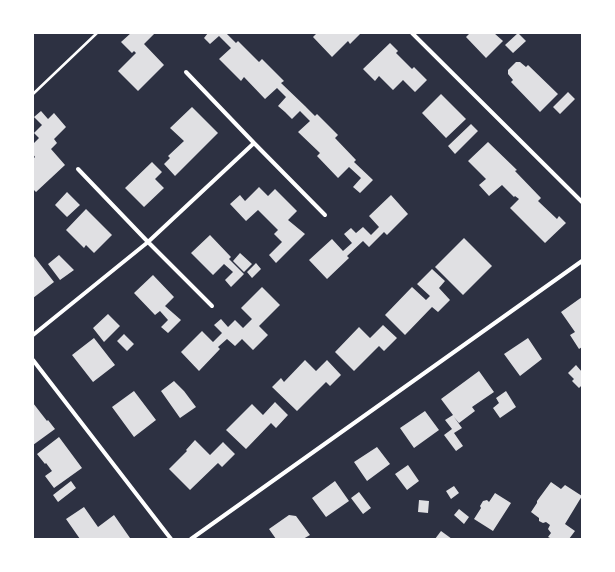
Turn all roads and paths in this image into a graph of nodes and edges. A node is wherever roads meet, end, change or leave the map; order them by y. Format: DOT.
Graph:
graph roads {
  1 [pos="97,33"];
  2 [pos="412,33"];
  3 [pos="186,72"];
  4 [pos="33,94"];
  5 [pos="254,143"];
  6 [pos="78,169"];
  7 [pos="582,202"];
  8 [pos="325,215"];
  9 [pos="148,242"];
  10 [pos="582,261"];
  11 [pos="212,306"];
  12 [pos="33,336"];
  13 [pos="33,360"];
  14 [pos="171,539"];
  15 [pos="191,539"];
  1 -- 4 [label="path"];
  2 -- 7 [label="street"];
  3 -- 5 [label="street"];
  5 -- 8 [label="street"];
  5 -- 9 [label="street"];
  6 -- 9 [label="street"];
  9 -- 11 [label="street"];
  9 -- 12 [label="street"];
  10 -- 15 [label="street"];
  13 -- 14 [label="street"];
}
